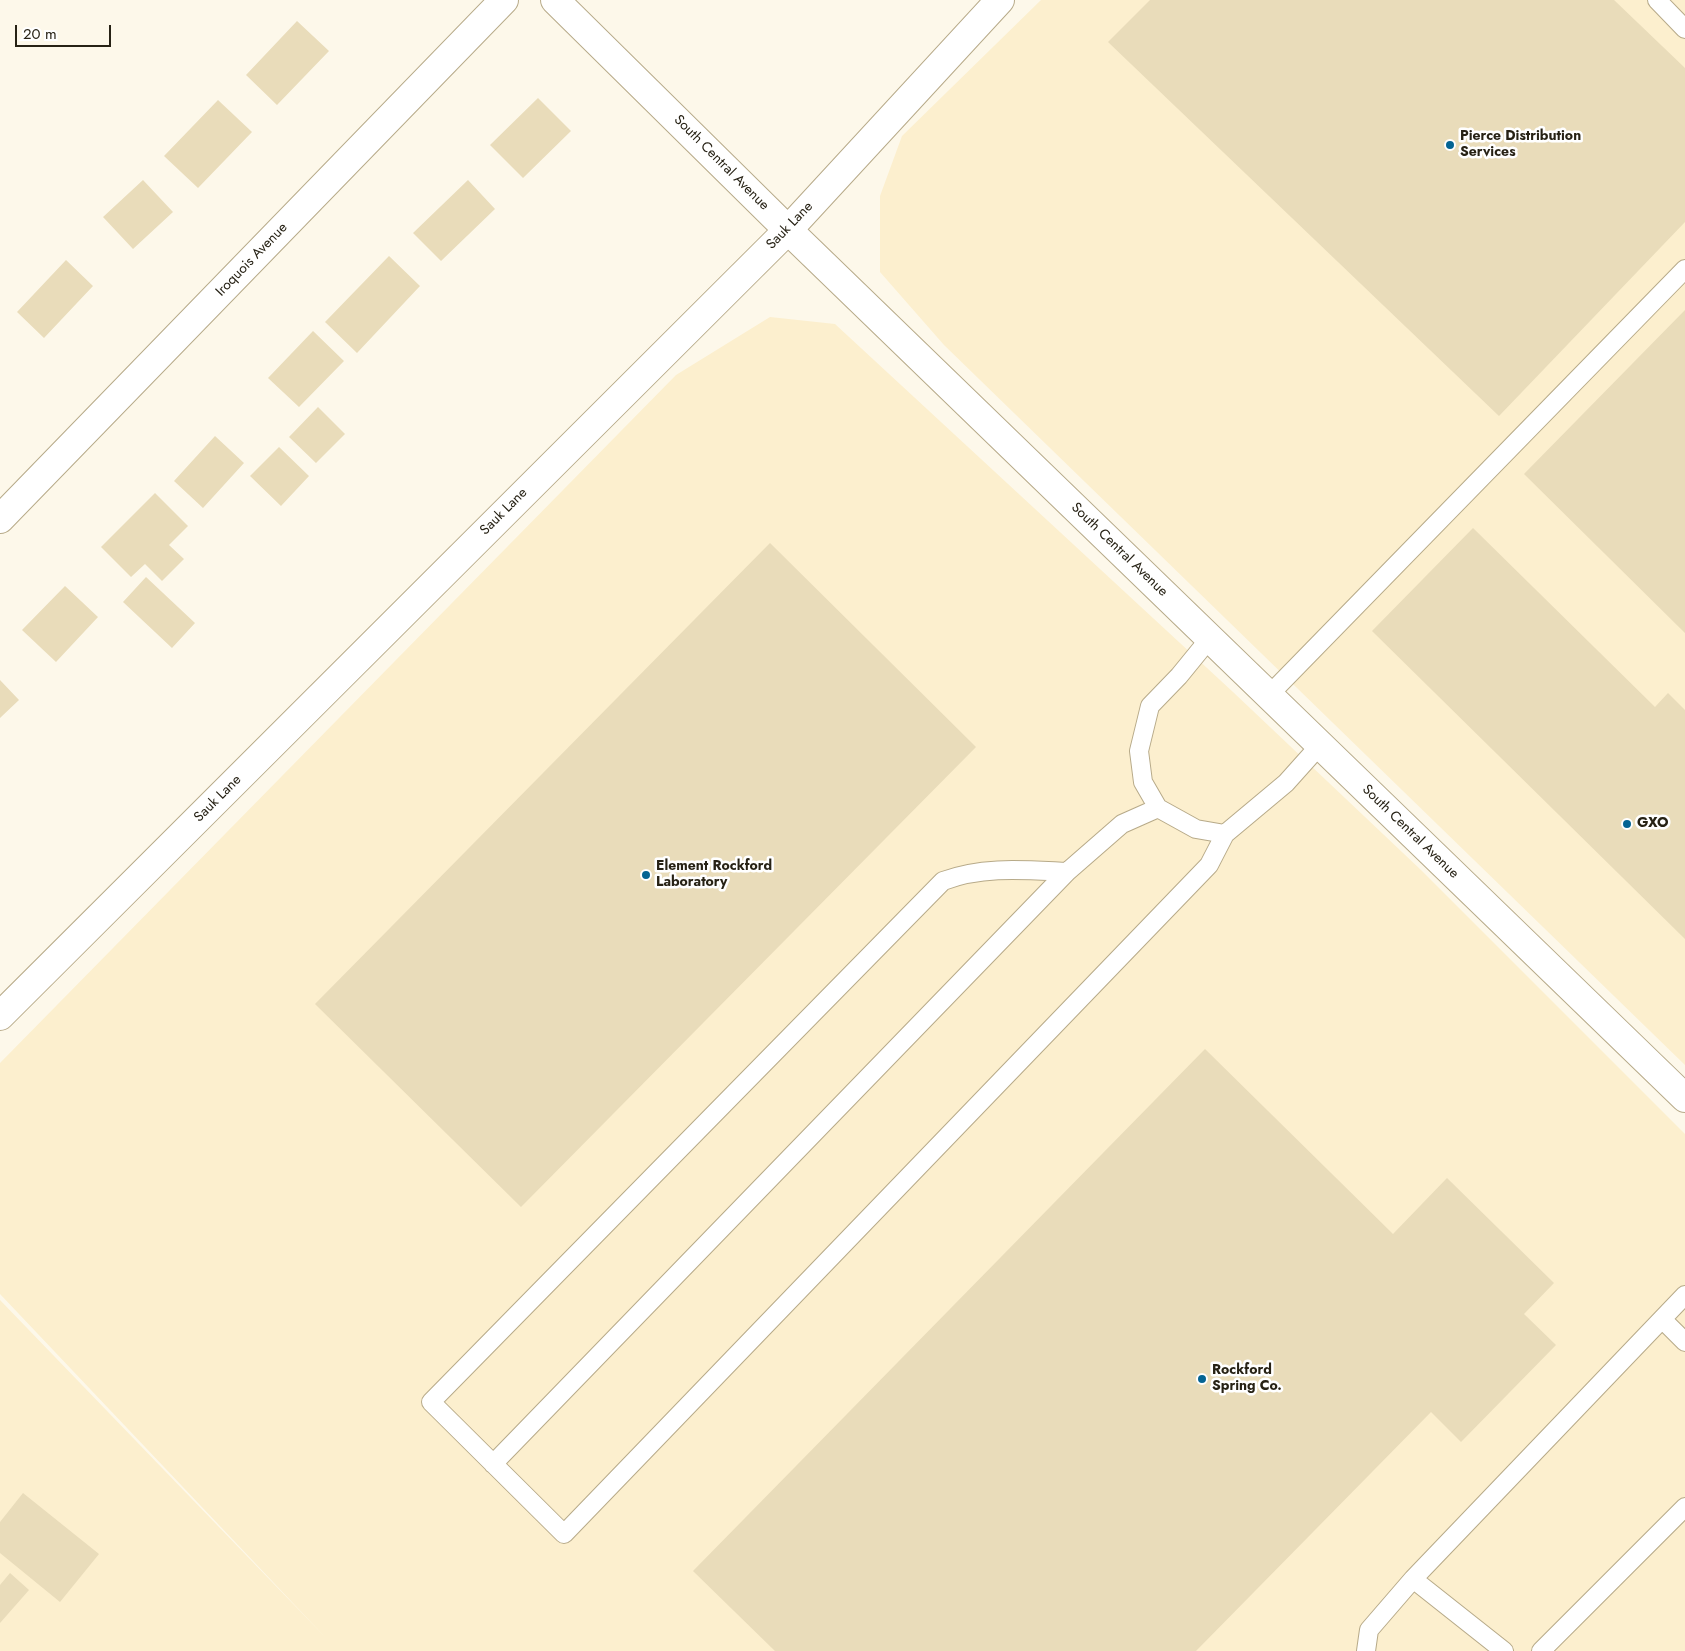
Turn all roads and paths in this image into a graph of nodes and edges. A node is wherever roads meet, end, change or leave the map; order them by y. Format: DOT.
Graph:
graph roads {
  1 [pos="504,0"];
  2 [pos="555,0"];
  3 [pos="1000,0"];
  4 [pos="1657,0"];
  5 [pos="1685,29"];
  6 [pos="788,230"];
  7 [pos="1685,269"];
  8 [pos="0,520"];
  9 [pos="1210,638"];
  10 [pos="1268,695"];
  11 [pos="1320,745"];
  12 [pos="1158,808"];
  13 [pos="1225,834"];
  14 [pos="1067,872"];
  15 [pos="0,1016"];
  16 [pos="1685,1098"];
  17 [pos="1685,1296"];
  18 [pos="1662,1319"];
  19 [pos="1685,1342"];
  20 [pos="494,1464"];
  21 [pos="1685,1506"];
  22 [pos="1413,1579"];
  23 [pos="1366,1651"];
  24 [pos="1504,1651"];
  25 [pos="1540,1651"];
  1 -- 8 [label="street, Iroquois Avenue"];
  2 -- 6 [label="street, South Central Avenue"];
  3 -- 6 [label="street, Sauk Lane"];
  4 -- 5 [label="lane"];
  6 -- 9 [label="street, South Central Avenue"];
  6 -- 15 [label="street, Sauk Lane"];
  7 -- 10 [label="lane"];
  9 -- 10 [label="street, South Central Avenue"];
  9 -- 12 [label="lane"];
  10 -- 11 [label="street, South Central Avenue"];
  11 -- 13 [label="lane"];
  11 -- 16 [label="street, South Central Avenue"];
  12 -- 13 [label="lane"];
  12 -- 14 [label="lane"];
  13 -- 20 [label="lane"];
  14 -- 20 [label="lane"];
  14 -- 20 [label="lane"];
  17 -- 18 [label="lane"];
  18 -- 19 [label="lane"];
  18 -- 22 [label="lane"];
  21 -- 25 [label="lane"];
  22 -- 23 [label="lane"];
  22 -- 24 [label="lane"];
}
